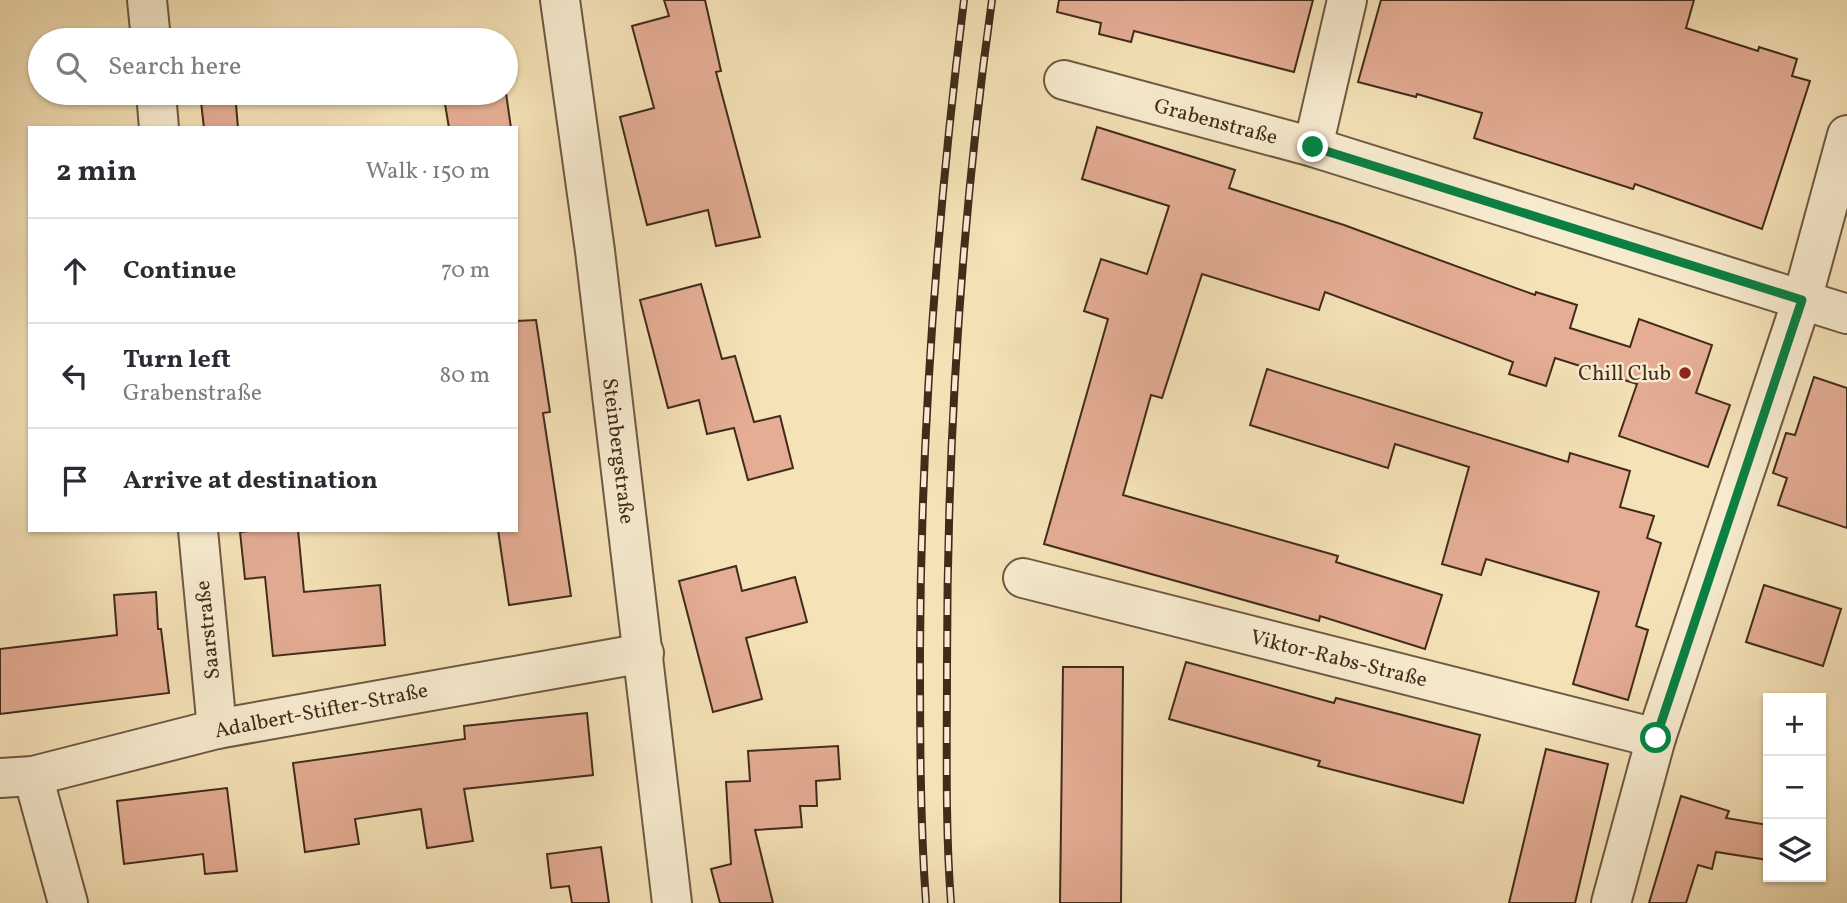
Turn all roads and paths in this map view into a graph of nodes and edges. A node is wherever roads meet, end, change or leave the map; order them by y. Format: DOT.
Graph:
graph roads {
  1 [pos="147,0"];
  2 [pos="559,0"];
  3 [pos="1347,0"];
  4 [pos="149,28"];
  5 [pos="1064,80"];
  6 [pos="157,105"];
  7 [pos="159,126"];
  8 [pos="1847,135"];
  9 [pos="1313,147"];
  10 [pos="1802,300"];
  11 [pos="1847,314"];
  12 [pos="198,532"];
  13 [pos="1023,578"];
  14 [pos="644,653"];
  15 [pos="217,729"];
  16 [pos="1656,738"];
  17 [pos="16,777"];
  18 [pos="68,903"];
  19 [pos="672,903"];
  20 [pos="1611,903"];
  1 -- 4 [label="street"];
  2 -- 14 [label="street, Steinbergstraße"];
  3 -- 9 [label="street"];
  5 -- 9 [label="street, Grabenstraße"];
  6 -- 7 [label="street"];
  8 -- 10 [label="street"];
  9 -- 10 [label="street, Grabenstraße"];
  10 -- 11 [label="street, Grabenstraße"];
  10 -- 16 [label="street"];
  12 -- 15 [label="street, Saarstraße"];
  13 -- 16 [label="street, Viktor-Rabs-Straße"];
  14 -- 15 [label="street, Adalbert-Stifter-Straße"];
  14 -- 19 [label="street, Steinbergstraße"];
  15 -- 17 [label="street, Adalbert-Stifter-Straße"];
  16 -- 20 [label="street"];
  17 -- 18 [label="street"];
}
